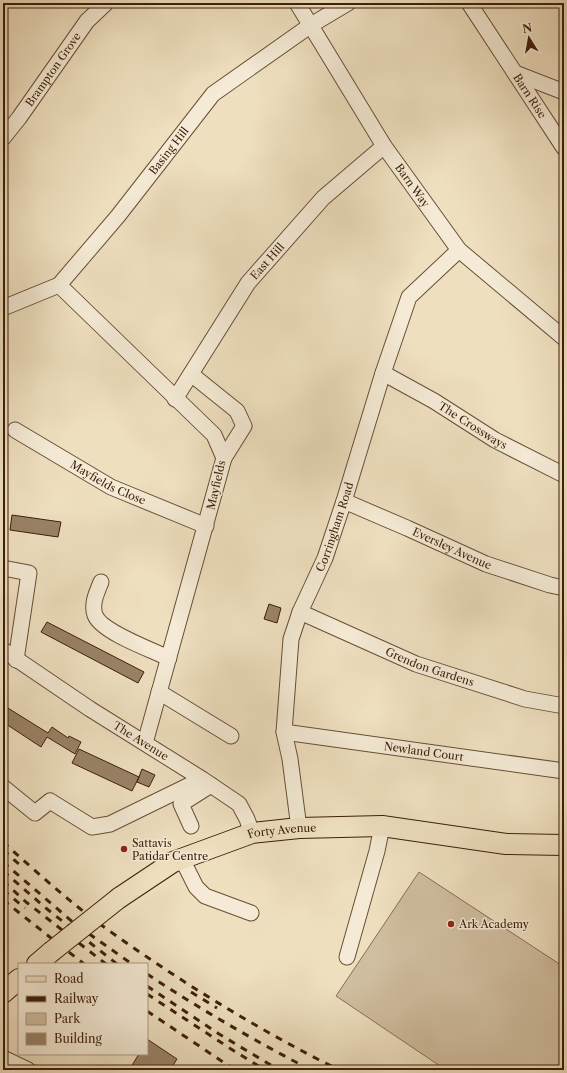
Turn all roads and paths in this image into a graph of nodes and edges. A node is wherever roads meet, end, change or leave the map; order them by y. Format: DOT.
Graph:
graph roads {
  1 [pos="106,3"];
  2 [pos="297,3"];
  3 [pos="348,3"];
  4 [pos="469,3"];
  5 [pos="311,25"];
  6 [pos="515,73"];
  7 [pos="564,92"];
  8 [pos="3,138"];
  9 [pos="384,146"];
  10 [pos="564,148"];
  11 [pos="459,250"];
  12 [pos="59,286"];
  13 [pos="3,308"];
  14 [pos="564,338"];
  15 [pos="383,373"];
  16 [pos="191,374"];
  17 [pos="175,398"];
  18 [pos="15,430"];
  19 [pos="224,458"];
  20 [pos="564,474"];
  21 [pos="344,501"];
  22 [pos="206,526"];
  23 [pos="3,568"];
  24 [pos="100,582"];
  25 [pos="564,588"];
  26 [pos="300,612"];
  27 [pos="3,650"];
  28 [pos="169,658"];
  29 [pos="16,660"];
  30 [pos="159,692"];
  31 [pos="564,706"];
  32 [pos="284,732"];
  33 [pos="231,736"];
  34 [pos="144,743"];
  35 [pos="564,771"];
  36 [pos="207,782"];
  37 [pos="3,787"];
  38 [pos="191,826"];
  39 [pos="382,826"];
  40 [pos="299,828"];
  41 [pos="252,833"];
  42 [pos="564,845"];
  43 [pos="182,859"];
  44 [pos="251,913"];
  45 [pos="346,957"];
  46 [pos="44,958"];
  47 [pos="18,980"];
  48 [pos="3,993"];
  49 [pos="3,1058"];
  50 [pos="28,1070"];
  1 -- 8 [label="street, Brampton Grove"];
  2 -- 5 [label="street, Barn Way"];
  3 -- 5 [label="street, Basing Hill"];
  4 -- 6 [label="street, Barn Rise"];
  5 -- 9 [label="street, Barn Way"];
  5 -- 12 [label="street, Basing Hill"];
  6 -- 7 [label="street"];
  6 -- 10 [label="street, Barn Rise"];
  9 -- 11 [label="street, Barn Way"];
  9 -- 16 [label="street, East Hill"];
  11 -- 14 [label="street, Barn Way"];
  11 -- 15 [label="street, Corringham Road"];
  12 -- 13 [label="street, Basing Hill"];
  12 -- 17 [label="street, Mayfields"];
  15 -- 20 [label="street, The Crossways"];
  15 -- 21 [label="street, Corringham Road"];
  16 -- 17 [label="street, East Hill"];
  16 -- 19 [label="street"];
  17 -- 19 [label="street, Mayfields"];
  18 -- 22 [label="street, Mayfields Close"];
  19 -- 22 [label="street, Mayfields"];
  21 -- 25 [label="street, Eversley Avenue"];
  21 -- 26 [label="street, Corringham Road"];
  22 -- 28 [label="street, Mayfields"];
  23 -- 29 [label="street"];
  24 -- 28 [label="street"];
  26 -- 31 [label="street, Grendon Gardens"];
  26 -- 32 [label="street, Corringham Road"];
  27 -- 29 [label="street, The Avenue"];
  28 -- 30 [label="street, Mayfields"];
  29 -- 34 [label="street, The Avenue"];
  30 -- 33 [label="street"];
  30 -- 34 [label="street, Mayfields"];
  32 -- 35 [label="street, Newland Court"];
  32 -- 40 [label="street, Corringham Road"];
  34 -- 36 [label="street, The Avenue"];
  36 -- 37 [label="street"];
  36 -- 38 [label="street"];
  36 -- 41 [label="street, The Avenue"];
  39 -- 40 [label="main road, Forty Avenue"];
  39 -- 42 [label="main road, Forty Avenue"];
  39 -- 45 [label="street"];
  40 -- 41 [label="main road, Forty Avenue"];
  41 -- 43 [label="main road, Forty Avenue"];
  43 -- 44 [label="street"];
  43 -- 46 [label="main road, Forty Avenue, bridge"];
  47 -- 48 [label="main road"];
  49 -- 50 [label="street"];
}
